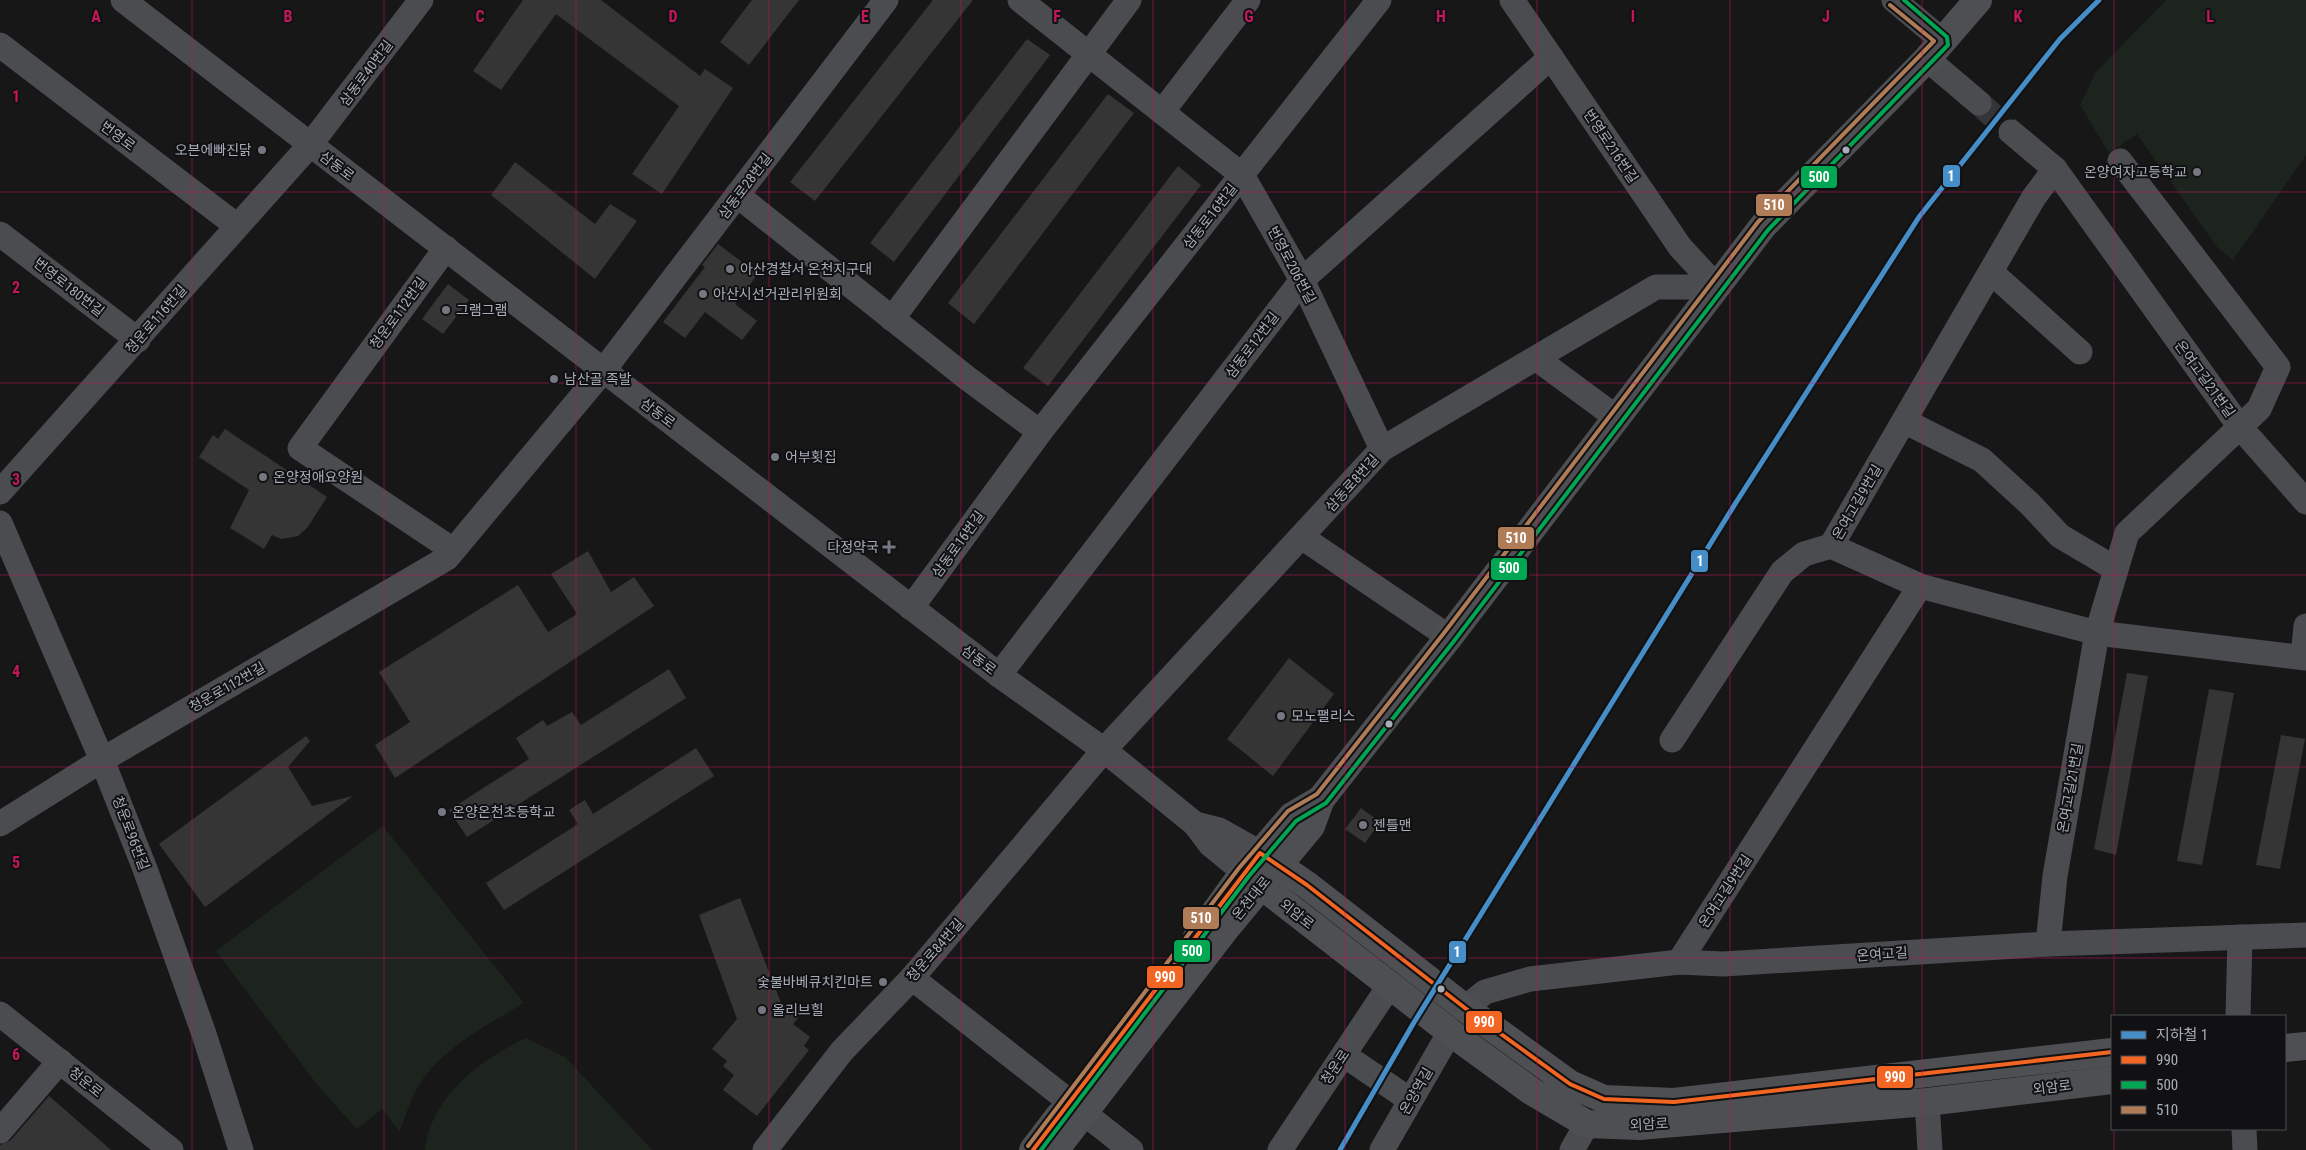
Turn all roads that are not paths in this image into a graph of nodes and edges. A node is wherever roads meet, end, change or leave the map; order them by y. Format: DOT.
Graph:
graph roads {
  1 [pos="123,0"];
  2 [pos="421,0"];
  3 [pos="886,0"];
  4 [pos="1020,0"];
  5 [pos="1129,0"];
  6 [pos="1248,0"];
  7 [pos="1379,0"];
  8 [pos="1512,0"];
  9 [pos="1894,0"];
  10 [pos="1978,0"];
  11 [pos="0,45"];
  12 [pos="1935,50"];
  13 [pos="1089,54"];
  14 [pos="1551,57"];
  15 [pos="1979,104"];
  16 [pos="1162,112"];
  17 [pos="2011,132"];
  18 [pos="310,145"];
  19 [pos="2120,161"];
  20 [pos="2054,169"];
  21 [pos="1242,175"];
  22 [pos="737,196"];
  23 [pos="237,226"];
  24 [pos="0,234"];
  25 [pos="446,248"];
  26 [pos="1991,272"];
  27 [pos="1302,280"];
  28 [pos="1717,287"];
  29 [pos="892,319"];
  30 [pos="138,340"];
  31 [pos="2080,352"];
  32 [pos="1537,359"];
  33 [pos="603,371"];
  34 [pos="1617,418"];
  35 [pos="1904,421"];
  36 [pos="2240,427"];
  37 [pos="1040,432"];
  38 [pos="1382,449"];
  39 [pos="0,492"];
  40 [pos="2306,502"];
  41 [pos="0,523"];
  42 [pos="1303,538"];
  43 [pos="1831,546"];
  44 [pos="453,550"];
  45 [pos="2116,569"];
  46 [pos="1920,586"];
  47 [pos="911,608"];
  48 [pos="2306,626"];
  49 [pos="2097,633"];
  50 [pos="1449,637"];
  51 [pos="2305,657"];
  52 [pos="999,675"];
  53 [pos="1672,740"];
  54 [pos="1104,750"];
  55 [pos="102,760"];
  56 [pos="0,824"];
  57 [pos="1261,869"];
  58 [pos="2306,935"];
  59 [pos="2240,937"];
  60 [pos="2048,944"];
  61 [pos="1679,962"];
  62 [pos="912,978"];
  63 [pos="1390,985"];
  64 [pos="1465,1008"];
  65 [pos="0,1014"];
  66 [pos="2238,1015"];
  67 [pos="1450,1032"];
  68 [pos="2306,1046"];
  69 [pos="2286,1048"];
  70 [pos="2111,1052"];
  71 [pos="1344,1055"];
  72 [pos="60,1062"];
  73 [pos="2111,1080"];
  74 [pos="1410,1100"];
  75 [pos="1928,1102"];
  76 [pos="1076,1108"];
  77 [pos="1587,1124"];
  78 [pos="2244,1130"];
  79 [pos="0,1131"];
  80 [pos="171,1150"];
  81 [pos="241,1150"];
  82 [pos="765,1150"];
  83 [pos="1033,1150"];
  84 [pos="1055,1150"];
  85 [pos="1131,1150"];
  86 [pos="1280,1150"];
  87 [pos="1382,1150"];
  88 [pos="1572,1150"];
  89 [pos="1930,1150"];
  90 [pos="2245,1150"];
  1 -- 18 [label="street, 삼동로"];
  2 -- 18 [label="street, 삼동로40번길"];
  3 -- 22 [label="street, 삼동로28번길"];
  4 -- 13 [label="street, 번영로206번길"];
  5 -- 13 [label="street"];
  6 -- 16 [label="street"];
  7 -- 21 [label="street, 삼동로16번길"];
  8 -- 14 [label="street, 번영로216번길"];
  9 -- 12 [label="street"];
  10 -- 12 [label="main road, 온천대로"];
  11 -- 23 [label="street, 번영로"];
  12 -- 15 [label="street"];
  12 -- 28 [label="main road, 온천대로"];
  13 -- 16 [label="street, 번영로206번길"];
  13 -- 29 [label="street"];
  14 -- 27 [label="street, 삼동로12번길"];
  14 -- 28 [label="street, 번영로216번길"];
  16 -- 21 [label="street, 번영로206번길"];
  17 -- 20 [label="street"];
  18 -- 23 [label="street, 청운로116번길"];
  18 -- 25 [label="street, 삼동로"];
  19 -- 36 [label="street"];
  20 -- 26 [label="street, 온여고길9번길"];
  20 -- 36 [label="street, 온여고길21번길"];
  21 -- 27 [label="street, 번영로206번길"];
  21 -- 37 [label="street, 삼동로16번길"];
  22 -- 29 [label="street"];
  22 -- 33 [label="street, 삼동로28번길"];
  23 -- 30 [label="street, 청운로116번길"];
  24 -- 30 [label="street, 번영로180번길"];
  25 -- 33 [label="street, 삼동로"];
  25 -- 44 [label="street, 청운로112번길"];
  26 -- 31 [label="street"];
  26 -- 35 [label="street, 온여고길9번길"];
  27 -- 38 [label="street, 번영로206번길"];
  27 -- 52 [label="street, 삼동로12번길"];
  28 -- 32 [label="street, 삼동로8번길"];
  28 -- 34 [label="main road, 온천대로"];
  29 -- 37 [label="street"];
  30 -- 39 [label="street, 청운로116번길"];
  32 -- 34 [label="street"];
  32 -- 38 [label="street, 삼동로8번길"];
  33 -- 44 [label="street, 청운로112번길"];
  33 -- 47 [label="street, 삼동로"];
  34 -- 50 [label="main road, 온천대로"];
  35 -- 43 [label="street, 온여고길9번길"];
  35 -- 45 [label="street"];
  36 -- 40 [label="street"];
  36 -- 45 [label="street, 온여고길21번길"];
  37 -- 47 [label="street, 삼동로16번길"];
  38 -- 42 [label="street, 삼동로8번길"];
  41 -- 55 [label="street, 청운로96번길"];
  42 -- 50 [label="street"];
  42 -- 54 [label="street, 삼동로8번길"];
  43 -- 46 [label="street, 온여고길9번길"];
  43 -- 53 [label="street"];
  44 -- 55 [label="street, 청운로112번길"];
  45 -- 49 [label="street, 온여고길21번길"];
  46 -- 49 [label="street"];
  46 -- 61 [label="street, 온여고길9번길"];
  47 -- 52 [label="street, 삼동로"];
  48 -- 51 [label="street"];
  49 -- 51 [label="street"];
  49 -- 60 [label="street, 온여고길21번길"];
  50 -- 57 [label="main road, 온천대로"];
  52 -- 54 [label="street, 삼동로"];
  54 -- 57 [label="street, 삼동로"];
  54 -- 62 [label="street, 청운로84번길"];
  55 -- 56 [label="street, 청운로112번길"];
  55 -- 81 [label="street, 청운로96번길"];
  57 -- 63 [label="main road, 외암로"];
  57 -- 64 [label="main road, 외암로"];
  57 -- 76 [label="main road, 온천대로"];
  58 -- 59 [label="street, 온여고길"];
  59 -- 60 [label="street, 온여고길"];
  59 -- 66 [label="street"];
  60 -- 61 [label="street, 온여고길"];
  61 -- 64 [label="street, 온여고길"];
  62 -- 76 [label="street"];
  62 -- 82 [label="street, 청운로84번길"];
  63 -- 67 [label="main road, 외암로"];
  63 -- 71 [label="street, 청운로"];
  64 -- 70 [label="main road, 외암로"];
  65 -- 72 [label="street, 청운로"];
  67 -- 74 [label="street, 온양역길"];
  67 -- 77 [label="main road, 외암로"];
  68 -- 69 [label="main road"];
  71 -- 74 [label="street"];
  71 -- 86 [label="street, 청운로"];
  72 -- 79 [label="street"];
  72 -- 80 [label="street, 청운로"];
  73 -- 75 [label="main road, 외암로"];
  74 -- 87 [label="street, 온양역길"];
  75 -- 77 [label="main road, 외암로"];
  75 -- 89 [label="street"];
  76 -- 83 [label="main road, 온천대로"];
  76 -- 84 [label="main road, 온천대로"];
  76 -- 85 [label="street"];
  77 -- 88 [label="street"];
  78 -- 90 [label="street"];
}
